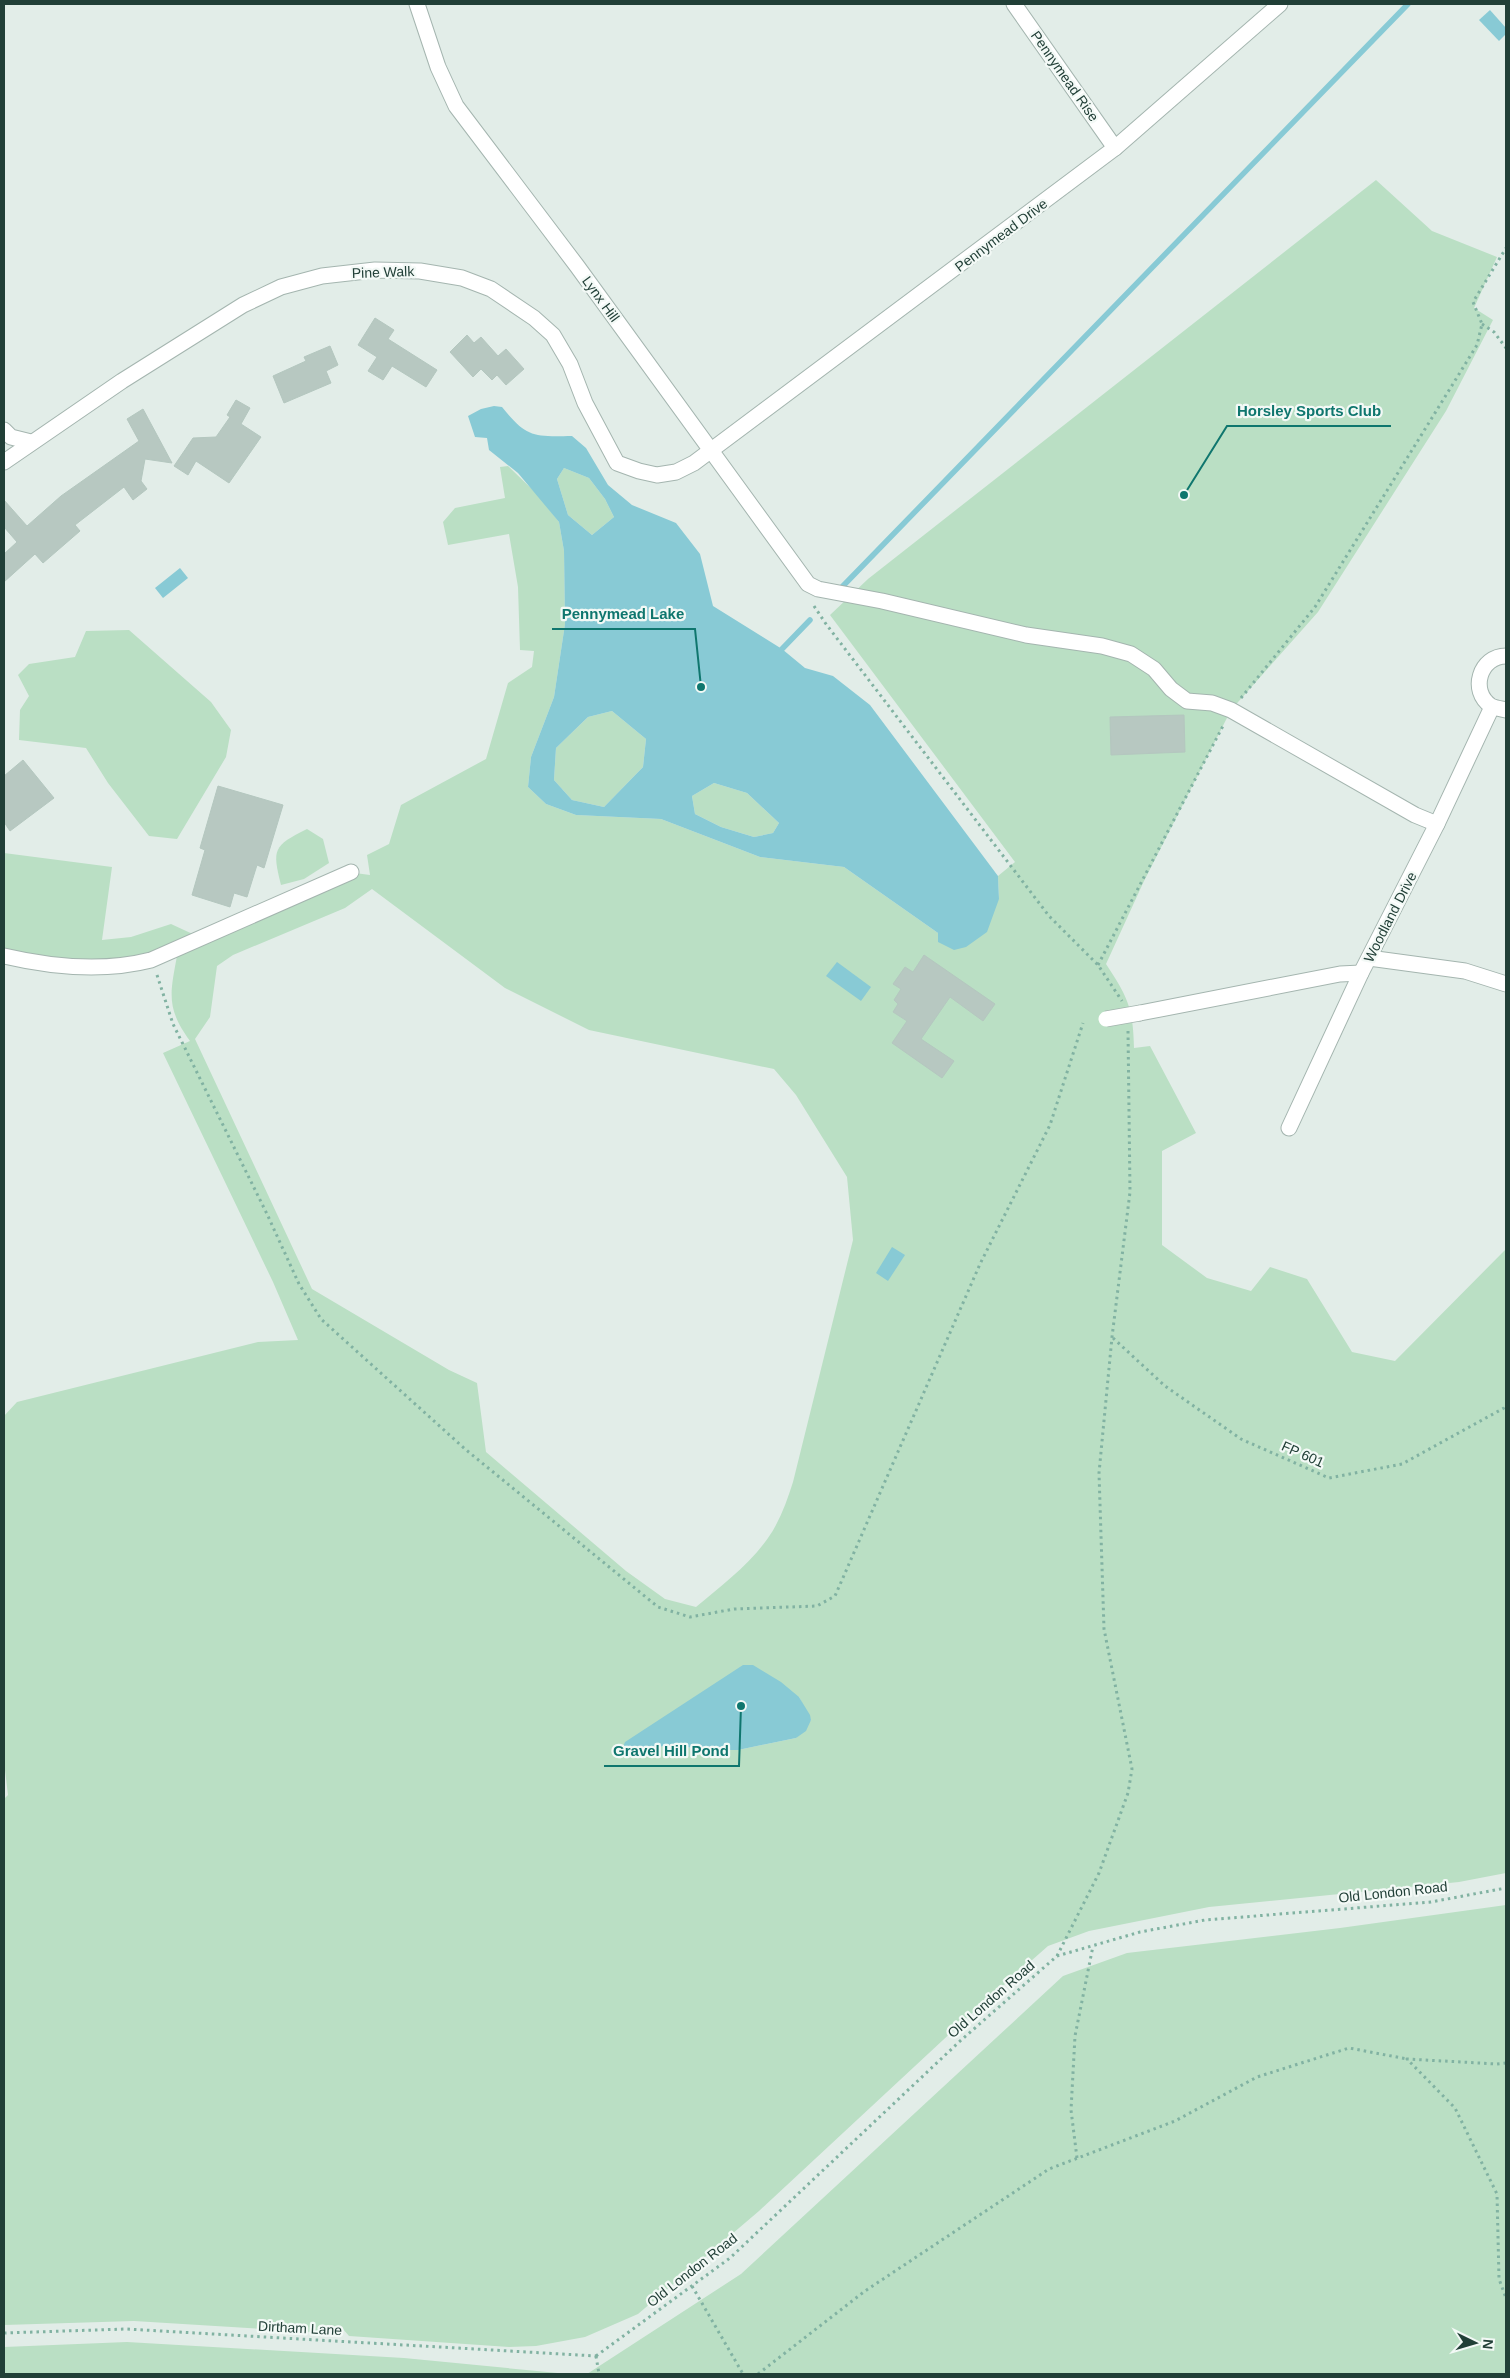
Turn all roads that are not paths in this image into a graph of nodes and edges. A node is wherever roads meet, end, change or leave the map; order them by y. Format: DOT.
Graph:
graph roads {
  1 [pos="417,4"];
  2 [pos="1014,4"];
  3 [pos="1280,4"];
  4 [pos="1115,148"];
  5 [pos="4,430"];
  6 [pos="31,442"];
  7 [pos="710,451"];
  8 [pos="4,462"];
  9 [pos="1506,656"];
  10 [pos="1499,708"];
  11 [pos="1437,824"];
  12 [pos="351,872"];
  13 [pos="4,956"];
  14 [pos="1369,958"];
  15 [pos="1361,973"];
  16 [pos="1506,984"];
  17 [pos="1106,1019"];
  18 [pos="1289,1128"];
  1 -- 7 [label="street, Lynx Hill"];
  2 -- 4 [label="street, Pennymead Rise"];
  3 -- 4 [label="street, Pennymead Drive"];
  4 -- 7 [label="street, Pennymead Drive"];
  5 -- 6 [label="street"];
  6 -- 7 [label="street, Pine Walk"];
  6 -- 8 [label="street, Pine Walk"];
  7 -- 11 [label="street, Lynx Hill"];
  9 -- 10 [label="street, Woodland Drive"];
  10 -- 11 [label="street, Woodland Drive"];
  11 -- 14 [label="street, Woodland Drive"];
  12 -- 13 [label="street"];
  14 -- 15 [label="street, Woodland Drive"];
  14 -- 16 [label="street"];
  15 -- 17 [label="street, bridge"];
  15 -- 18 [label="street, Woodland Drive"];
}
